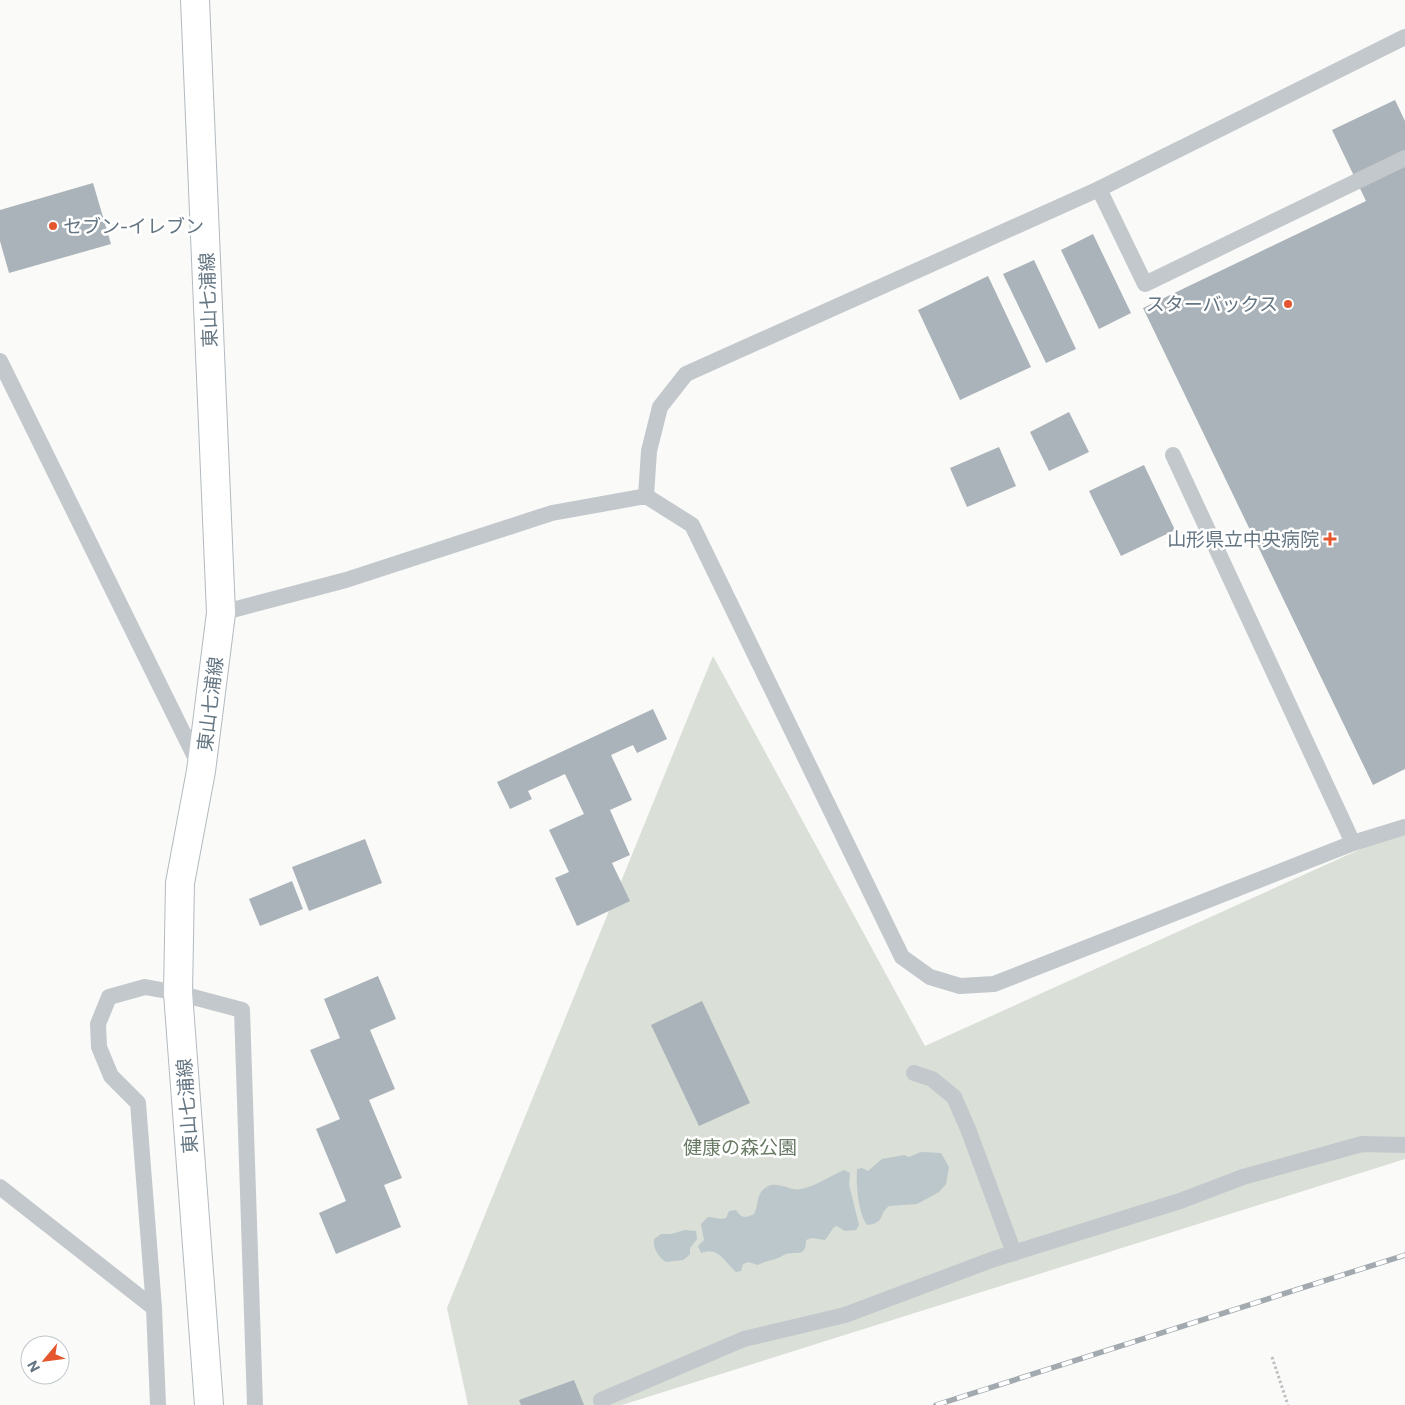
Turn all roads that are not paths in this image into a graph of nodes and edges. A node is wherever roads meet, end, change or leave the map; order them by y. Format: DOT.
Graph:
graph roads {
  1 [pos="195,0"];
  2 [pos="1405,37"];
  3 [pos="1405,158"];
  4 [pos="1099,189"];
  5 [pos="0,361"];
  6 [pos="1173,455"];
  7 [pos="646,496"];
  8 [pos="221,613"];
  9 [pos="201,771"];
  10 [pos="1405,827"];
  11 [pos="1353,843"];
  12 [pos="178,993"];
  13 [pos="914,1073"];
  14 [pos="1405,1145"];
  15 [pos="0,1187"];
  16 [pos="1014,1253"];
  17 [pos="154,1308"];
  18 [pos="601,1400"];
  19 [pos="158,1405"];
  20 [pos="209,1405"];
  21 [pos="255,1405"];
  1 -- 8 [label="main road, 東山七浦線"];
  2 -- 4 [label="lane"];
  3 -- 4 [label="lane"];
  4 -- 7 [label="lane"];
  5 -- 9 [label="lane"];
  6 -- 11 [label="lane"];
  7 -- 8 [label="lane"];
  7 -- 11 [label="lane"];
  8 -- 9 [label="main road, 東山七浦線"];
  9 -- 12 [label="main road, 東山七浦線"];
  10 -- 11 [label="lane"];
  12 -- 17 [label="lane"];
  12 -- 20 [label="main road, 東山七浦線"];
  12 -- 21 [label="lane"];
  13 -- 16 [label="lane"];
  14 -- 16 [label="lane"];
  15 -- 17 [label="lane"];
  16 -- 18 [label="lane"];
  17 -- 19 [label="lane"];
}
